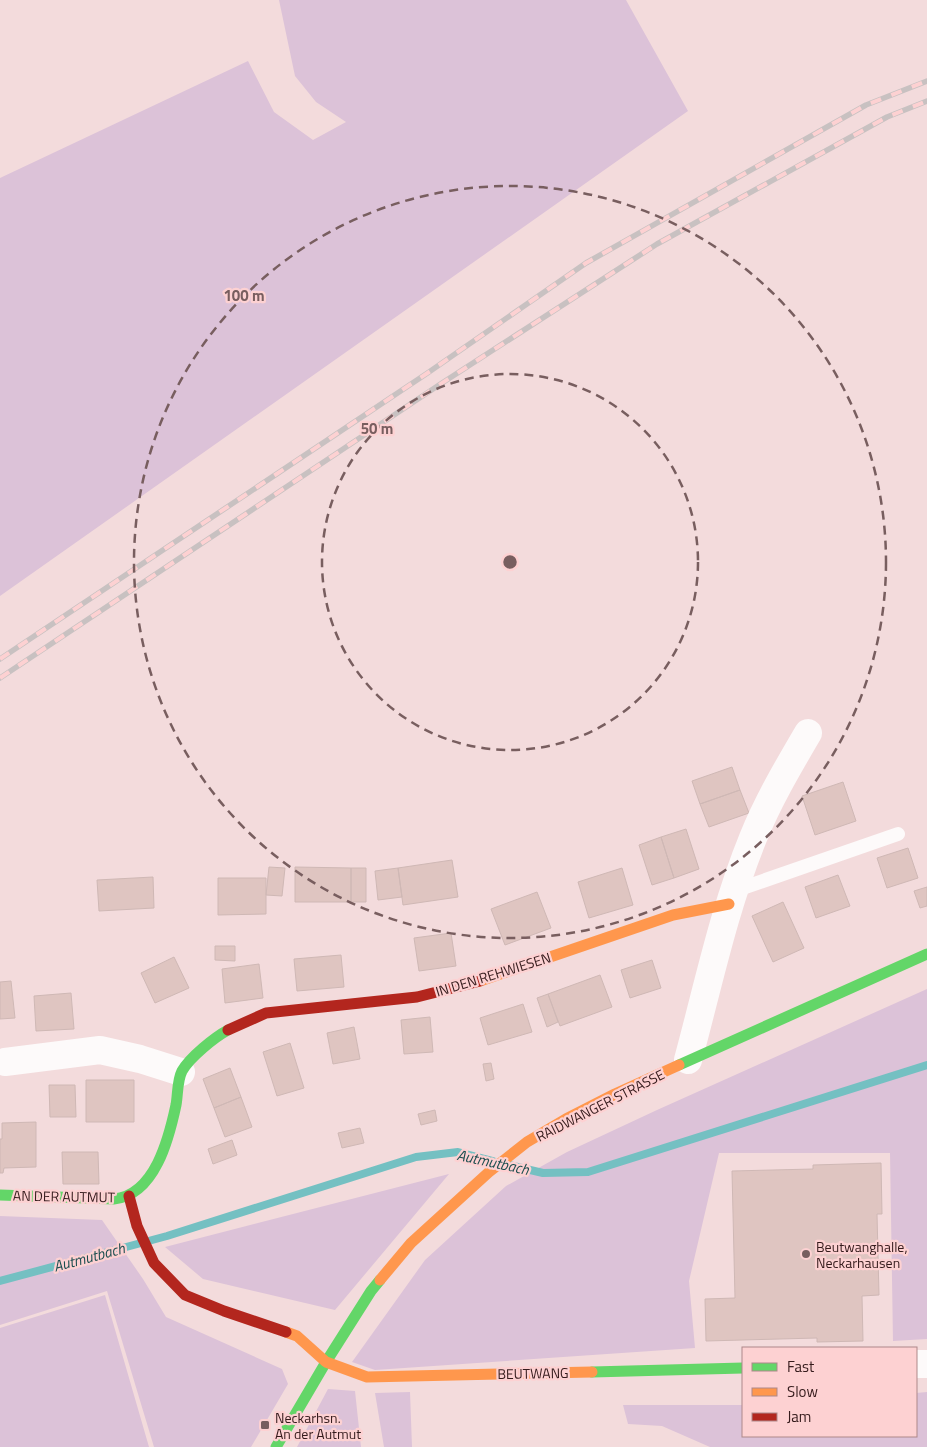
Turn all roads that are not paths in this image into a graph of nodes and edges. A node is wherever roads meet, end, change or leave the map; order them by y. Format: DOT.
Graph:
graph roads {
  1 [pos="808,733"];
  2 [pos="898,834"];
  3 [pos="731,898"];
  4 [pos="927,954"];
  5 [pos="688,1060"];
  6 [pos="5,1062"];
  7 [pos="181,1072"];
  8 [pos="0,1196"];
  9 [pos="129,1196"];
  10 [pos="326,1362"];
  11 [pos="742,1368"];
  12 [pos="276,1447"];
  1 -- 3 [label="street"];
  2 -- 3 [label="lane"];
  3 -- 5 [label="street"];
  3 -- 7 [label="street, IN DEN REHWIESEN"];
  4 -- 5 [label="street, RAIDWANGER STRASSE"];
  5 -- 10 [label="street, RAIDWANGER STRASSE"];
  6 -- 7 [label="street"];
  7 -- 9 [label="street"];
  8 -- 9 [label="street, AN DER AUTMUT"];
  9 -- 10 [label="street"];
  10 -- 11 [label="street, BEUTWANG"];
  10 -- 12 [label="street, RAIDWANGER STRASSE"];
}
